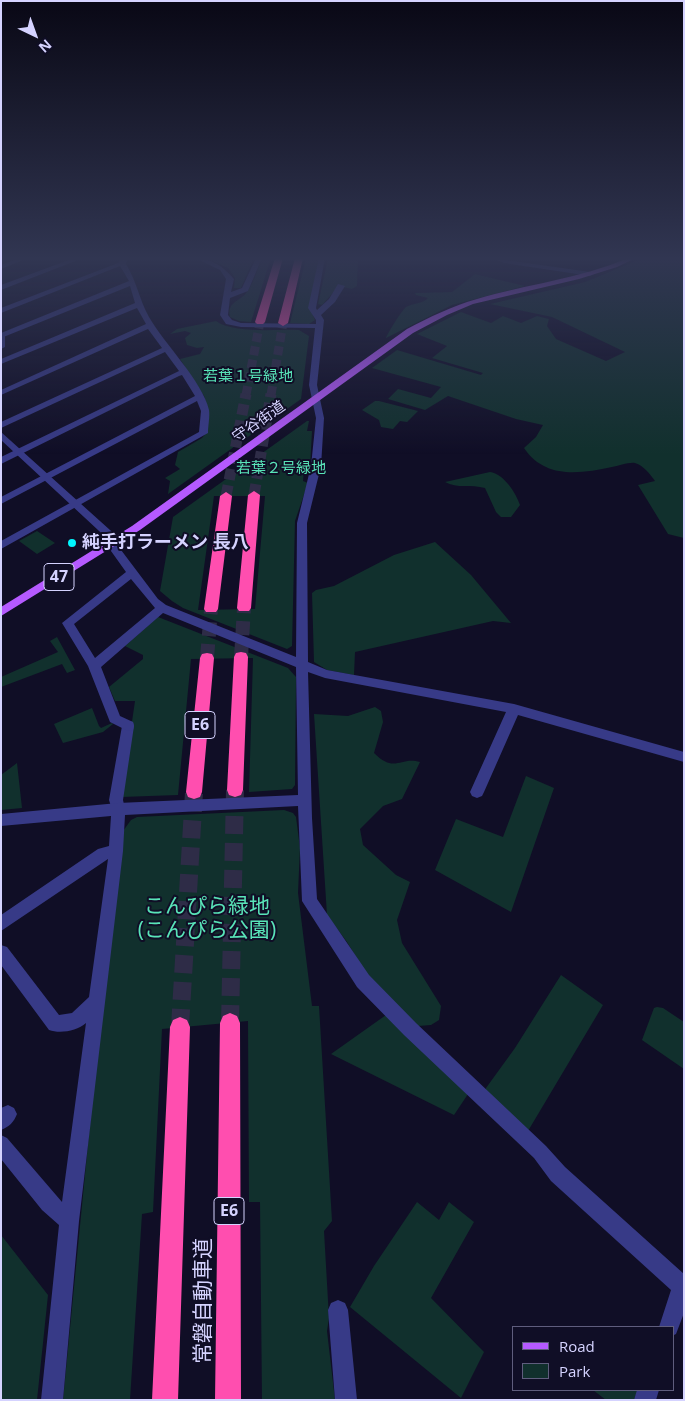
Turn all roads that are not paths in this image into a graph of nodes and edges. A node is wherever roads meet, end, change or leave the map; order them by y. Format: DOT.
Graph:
graph roads {
  1 [pos="32,323"];
  2 [pos="93,323"];
  3 [pos="234,323"];
  4 [pos="248,323"];
  5 [pos="318,323"];
  6 [pos="427,323"];
  7 [pos="151,325"];
  8 [pos="1,336"];
  9 [pos="1,347"];
  10 [pos="167,348"];
  11 [pos="1,362"];
  12 [pos="184,372"];
  13 [pos="1,393"];
  14 [pos="200,398"];
  15 [pos="315,400"];
  16 [pos="1,425"];
  17 [pos="1,435"];
  18 [pos="20,452"];
  19 [pos="1,461"];
  20 [pos="46,477"];
  21 [pos="254,495"];
  22 [pos="226,496"];
  23 [pos="1,501"];
  24 [pos="76,504"];
  25 [pos="113,543"];
  26 [pos="1,546"];
  27 [pos="131,573"];
  28 [pos="162,608"];
  29 [pos="244,608"];
  30 [pos="211,609"];
  31 [pos="1,612"];
  32 [pos="241,657"];
  33 [pos="206,658"];
  34 [pos="302,664"];
  35 [pos="94,666"];
  36 [pos="514,709"];
  37 [pos="684,757"];
  38 [pos="235,790"];
  39 [pos="194,792"];
  40 [pos="477,792"];
  41 [pos="305,800"];
  42 [pos="118,809"];
  43 [pos="1,820"];
  44 [pos="116,851"];
  45 [pos="1,924"];
  46 [pos="1,952"];
  47 [pos="96,1002"];
  48 [pos="230,1023"];
  49 [pos="180,1027"];
  50 [pos="1,1144"];
  51 [pos="70,1221"];
  52 [pos="683,1287"];
  53 [pos="338,1310"];
  54 [pos="669,1326"];
  55 [pos="52,1400"];
  56 [pos="165,1400"];
  57 [pos="228,1400"];
  58 [pos="346,1400"];
  1 -- 8 [label="street"];
  2 -- 11 [label="street"];
  3 -- 4 [label="street"];
  5 -- 15 [label="street"];
  6 -- 15 [label="main road, 守谷街道 / 47"];
  7 -- 10 [label="street"];
  7 -- 13 [label="street"];
  8 -- 9 [label="street"];
  10 -- 12 [label="street"];
  10 -- 16 [label="street"];
  12 -- 14 [label="street"];
  12 -- 18 [label="street"];
  14 -- 20 [label="street"];
  14 -- 24 [label="street"];
  15 -- 25 [label="main road, 守谷街道 / 47"];
  15 -- 34 [label="street"];
  17 -- 18 [label="street"];
  18 -- 19 [label="street"];
  18 -- 20 [label="street"];
  20 -- 23 [label="street"];
  20 -- 24 [label="street"];
  21 -- 29 [label="highway"];
  22 -- 30 [label="highway"];
  24 -- 25 [label="street"];
  24 -- 26 [label="street"];
  25 -- 27 [label="street"];
  25 -- 31 [label="main road, 守谷街道 / 47"];
  27 -- 28 [label="street"];
  27 -- 35 [label="street"];
  28 -- 34 [label="street"];
  28 -- 35 [label="street"];
  32 -- 38 [label="highway, E6"];
  33 -- 39 [label="highway, E6"];
  34 -- 36 [label="street"];
  34 -- 41 [label="street"];
  35 -- 42 [label="street"];
  36 -- 37 [label="street"];
  36 -- 40 [label="street"];
  41 -- 42 [label="street"];
  41 -- 52 [label="street"];
  42 -- 43 [label="street"];
  42 -- 44 [label="street"];
  44 -- 45 [label="street"];
  44 -- 47 [label="street"];
  46 -- 47 [label="street"];
  47 -- 51 [label="street"];
  48 -- 57 [label="highway, 常磐自動車道 / E6"];
  49 -- 56 [label="highway, 常磐自動車道"];
  50 -- 51 [label="street"];
  51 -- 55 [label="street"];
  52 -- 54 [label="street"];
  53 -- 58 [label="street"];
}
